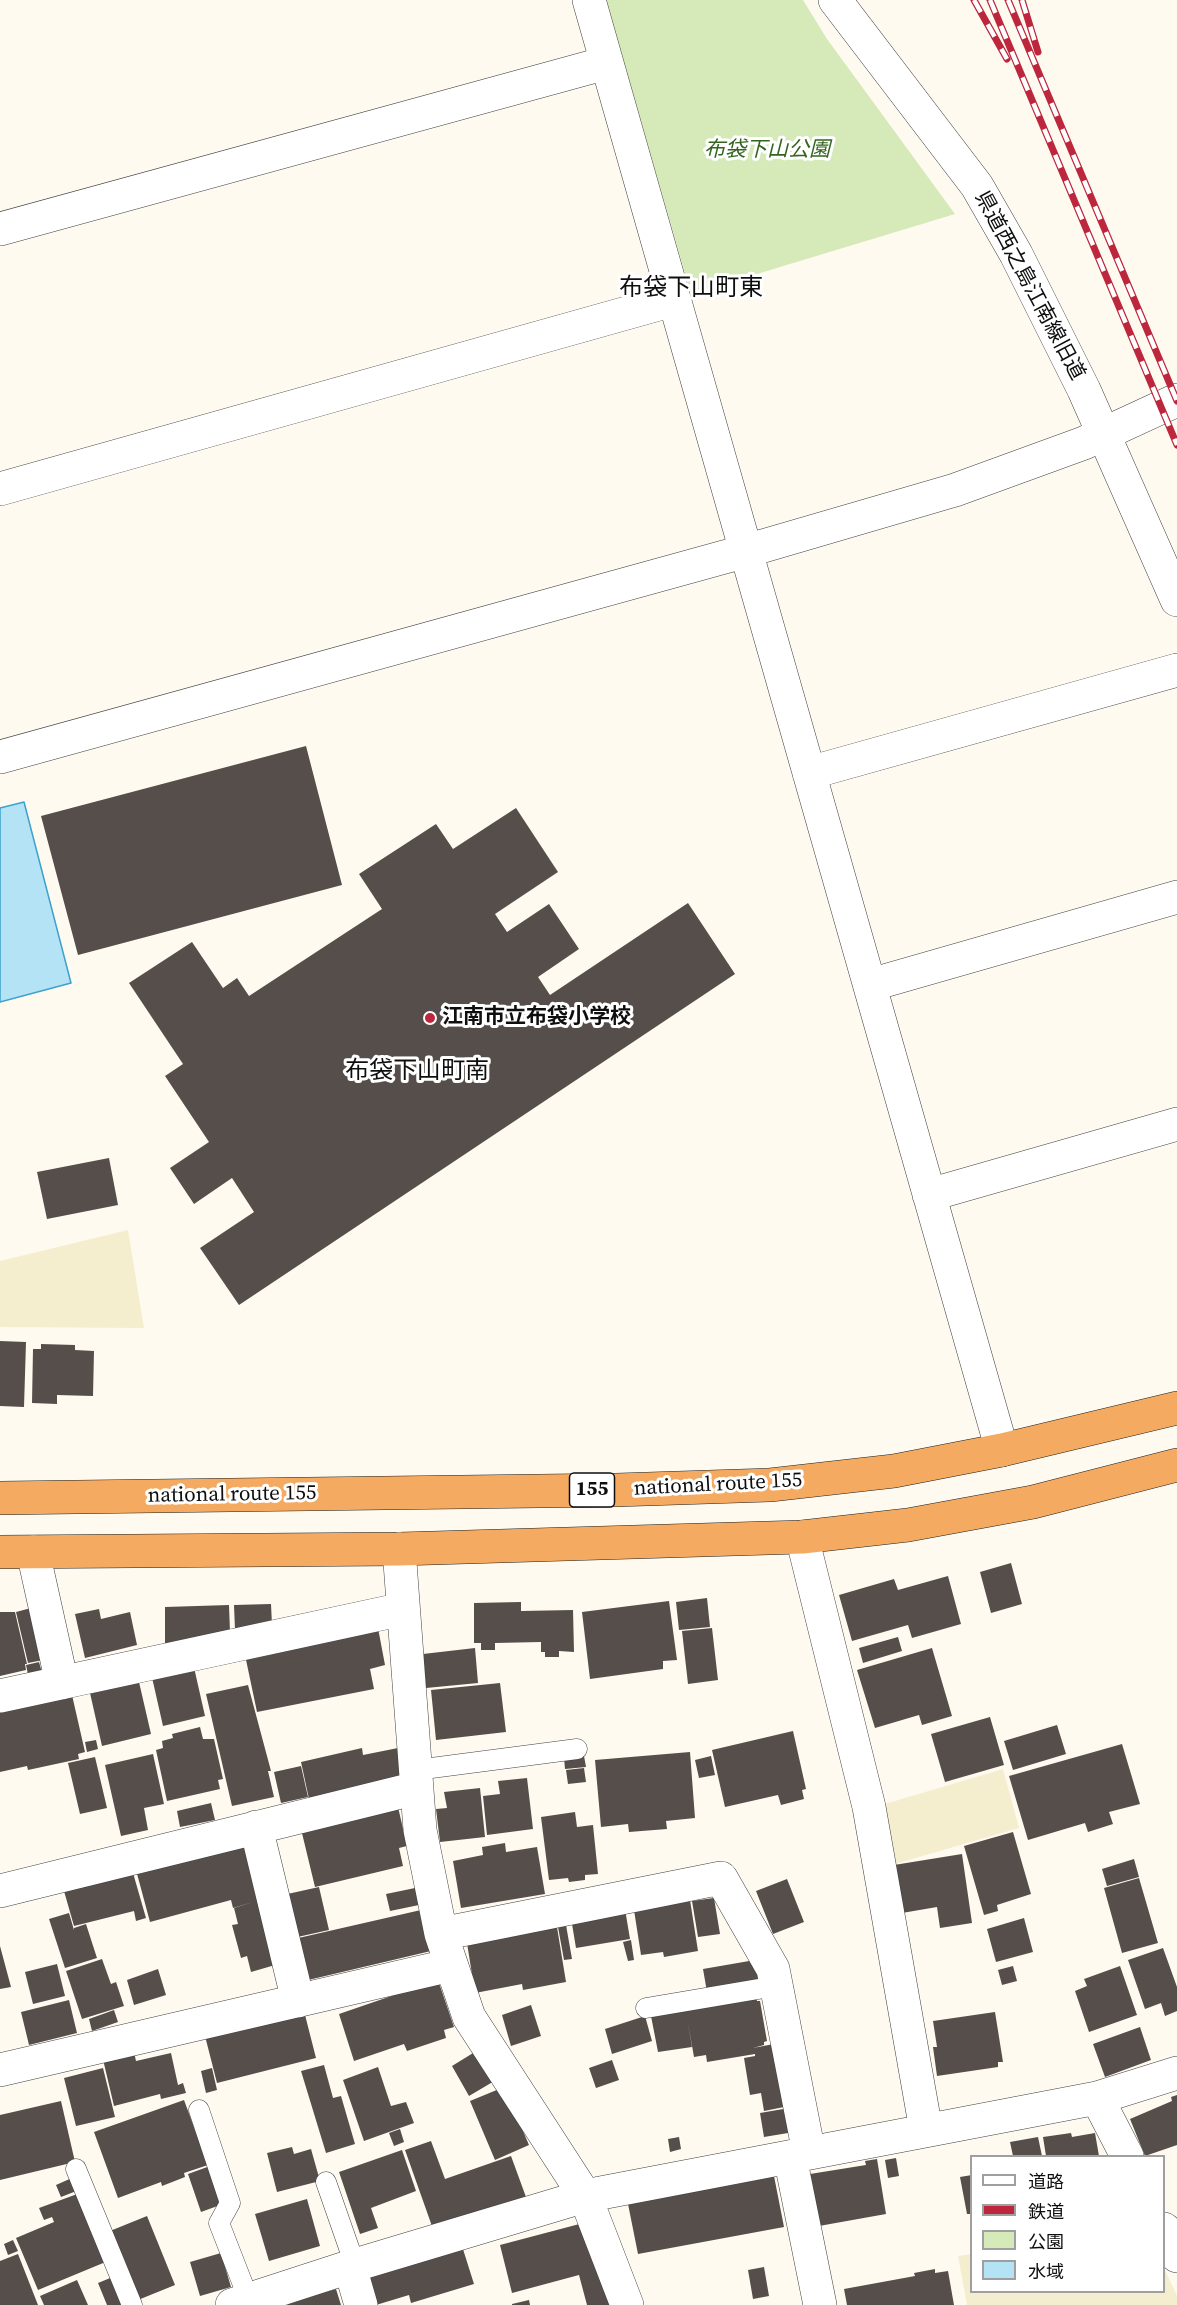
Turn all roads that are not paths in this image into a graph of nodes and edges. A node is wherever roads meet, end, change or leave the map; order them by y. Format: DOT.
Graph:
graph roads {
  1 [pos="589,0"];
  2 [pos="835,0"];
  3 [pos="606,63"];
  4 [pos="0,229"];
  5 [pos="673,300"];
  6 [pos="1177,400"];
  7 [pos="1103,434"];
  8 [pos="0,489"];
  9 [pos="746,551"];
  10 [pos="1177,600"];
  11 [pos="1177,669"];
  12 [pos="0,757"];
  13 [pos="809,773"];
  14 [pos="1177,897"];
  15 [pos="870,985"];
  16 [pos="1177,1124"];
  17 [pos="929,1195"];
  18 [pos="1177,1408"];
  19 [pos="1002,1450"];
  20 [pos="1177,1465"];
  21 [pos="0,1498"];
  22 [pos="802,1537"];
  23 [pos="399,1549"];
  24 [pos="0,1552"];
  25 [pos="33,1552"];
  26 [pos="403,1609"];
  27 [pos="62,1683"];
  28 [pos="0,1696"];
  29 [pos="577,1749"];
  30 [pos="417,1779"];
  31 [pos="256,1827"];
  32 [pos="0,1891"];
  33 [pos="441,1934"];
  34 [pos="451,1965"];
  35 [pos="776,1986"];
  36 [pos="298,2001"];
  37 [pos="646,2008"];
  38 [pos="0,2070"];
  39 [pos="1177,2073"];
  40 [pos="1097,2098"];
  41 [pos="199,2110"];
  42 [pos="926,2130"];
  43 [pos="799,2155"];
  44 [pos="1126,2155"];
  45 [pos="76,2169"];
  46 [pos="326,2182"];
  47 [pos="585,2196"];
  48 [pos="1165,2231"];
  49 [pos="1177,2256"];
  50 [pos="352,2266"];
  51 [pos="241,2302"];
  52 [pos="132,2305"];
  53 [pos="361,2305"];
  54 [pos="627,2305"];
  55 [pos="820,2305"];
  1 -- 3 [label="street"];
  2 -- 7 [label="street, 県道西之島江南線旧道"];
  3 -- 4 [label="street"];
  3 -- 5 [label="street"];
  5 -- 8 [label="street"];
  5 -- 9 [label="street"];
  6 -- 7 [label="street"];
  7 -- 9 [label="street"];
  7 -- 10 [label="street, 県道西之島江南線旧道"];
  9 -- 12 [label="street"];
  9 -- 13 [label="street"];
  11 -- 13 [label="street"];
  13 -- 15 [label="street"];
  14 -- 15 [label="street"];
  15 -- 17 [label="street"];
  16 -- 17 [label="street"];
  17 -- 19 [label="street"];
  18 -- 19 [label="highway, national route 155 / 155"];
  19 -- 21 [label="highway, national route 155 / 155"];
  20 -- 22 [label="highway"];
  22 -- 23 [label="highway"];
  22 -- 42 [label="street"];
  23 -- 25 [label="highway"];
  23 -- 26 [label="street"];
  24 -- 25 [label="highway"];
  25 -- 27 [label="street"];
  26 -- 27 [label="street"];
  26 -- 30 [label="street"];
  27 -- 28 [label="street"];
  29 -- 30 [label="lane"];
  30 -- 31 [label="street"];
  30 -- 33 [label="street"];
  31 -- 32 [label="street"];
  31 -- 36 [label="street"];
  33 -- 34 [label="street"];
  33 -- 35 [label="street"];
  34 -- 36 [label="street"];
  34 -- 47 [label="street"];
  35 -- 37 [label="lane"];
  35 -- 43 [label="street"];
  36 -- 38 [label="street"];
  39 -- 40 [label="street"];
  40 -- 42 [label="street"];
  40 -- 44 [label="street"];
  41 -- 51 [label="lane"];
  42 -- 43 [label="street"];
  43 -- 47 [label="street"];
  43 -- 55 [label="street"];
  45 -- 52 [label="lane"];
  46 -- 50 [label="lane"];
  47 -- 50 [label="street"];
  47 -- 54 [label="street"];
  48 -- 49 [label="street"];
  50 -- 51 [label="street"];
  50 -- 53 [label="street"];
}
